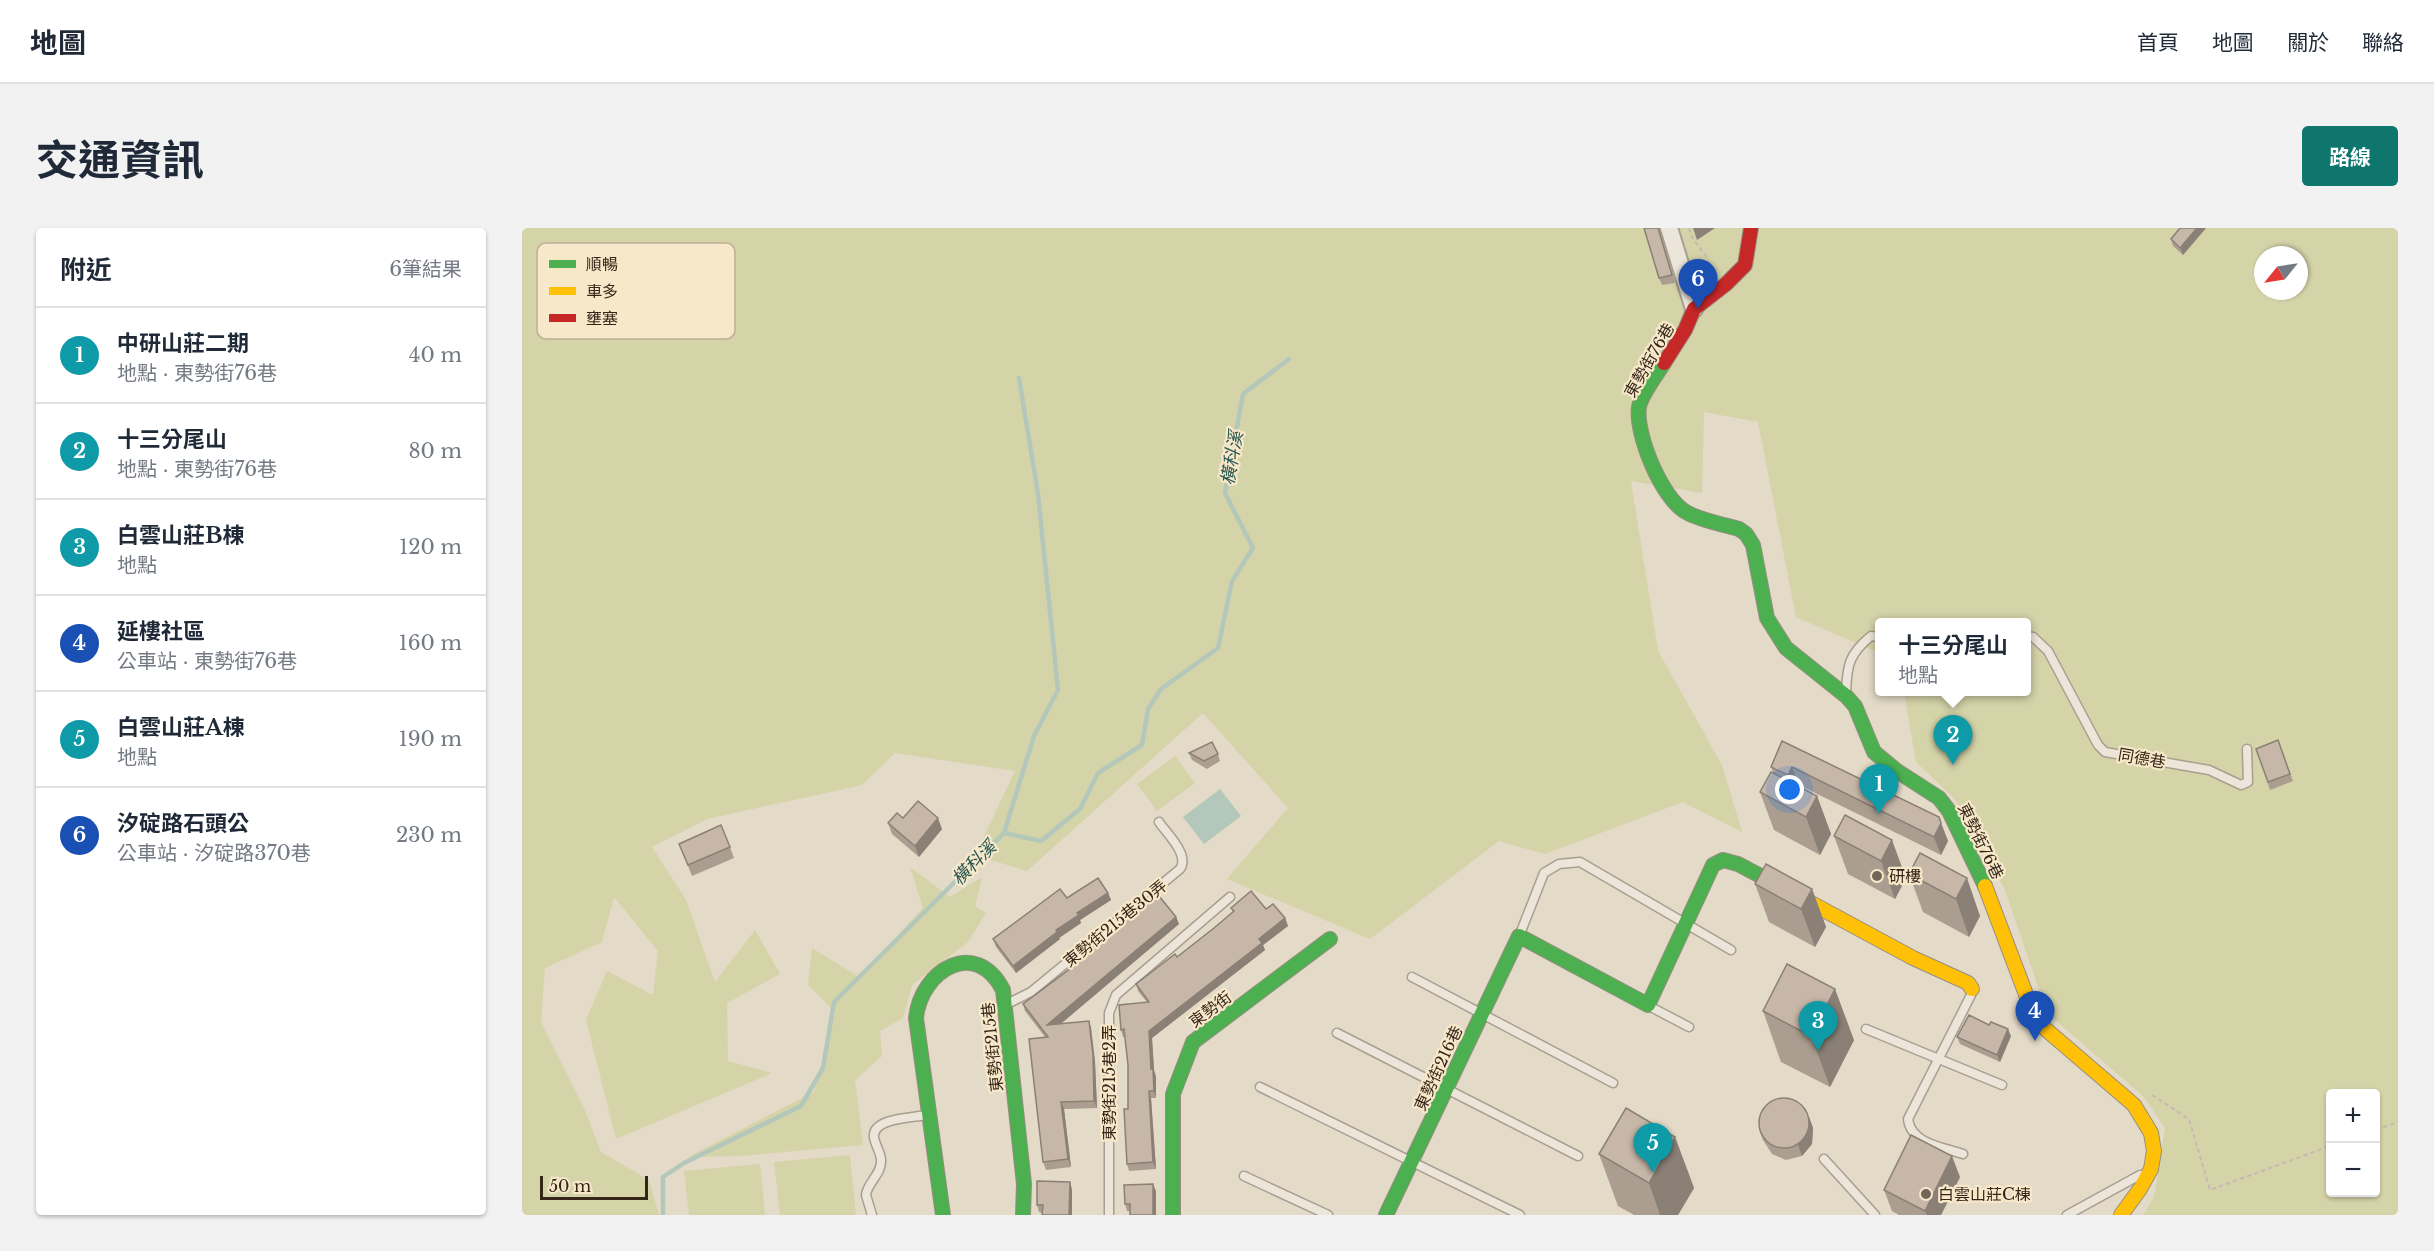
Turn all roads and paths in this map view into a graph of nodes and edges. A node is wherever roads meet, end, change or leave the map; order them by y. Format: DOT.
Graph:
graph roads {
  1 [pos="1669,228"];
  2 [pos="1751,228"];
  3 [pos="1694,309"];
  4 [pos="1875,636"];
  5 [pos="2031,637"];
  6 [pos="1846,696"];
  7 [pos="2247,749"];
  8 [pos="1159,822"];
  9 [pos="1230,897"];
  10 [pos="1685,924"];
  11 [pos="1519,936"];
  12 [pos="1330,939"];
  13 [pos="1731,950"];
  14 [pos="1412,977"];
  15 [pos="1972,989"];
  16 [pos="1648,1005"];
  17 [pos="1004,1006"];
  18 [pos="1481,1014"];
  19 [pos="1689,1027"];
  20 [pos="1866,1029"];
  21 [pos="1337,1033"];
  22 [pos="1938,1059"];
  23 [pos="1612,1083"];
  24 [pos="2002,1085"];
  25 [pos="1260,1087"];
  26 [pos="1446,1088"];
  27 [pos="2128,1100"];
  28 [pos="928,1115"];
  29 [pos="2398,1122"];
  30 [pos="2380,1129"];
  31 [pos="2326,1148"];
  32 [pos="1963,1154"];
  33 [pos="1578,1156"];
  34 [pos="1824,1159"];
  35 [pos="1411,1161"];
  36 [pos="2151,1169"];
  37 [pos="1244,1176"];
  38 [pos="872,1215"];
  39 [pos="944,1215"];
  40 [pos="1023,1215"];
  41 [pos="1110,1215"];
  42 [pos="1173,1215"];
  43 [pos="1328,1215"];
  44 [pos="1386,1215"];
  45 [pos="1520,1215"];
  46 [pos="1875,1215"];
  47 [pos="2067,1215"];
  48 [pos="2121,1215"];
  1 -- 3 [label="street"];
  2 -- 3 [label="street"];
  3 -- 6 [label="street, 東勢街76巷"];
  4 -- 6 [label="lane"];
  5 -- 7 [label="lane, 同德巷"];
  6 -- 27 [label="street, 東勢街76巷"];
  8 -- 17 [label="lane, 東勢街215巷30弄"];
  9 -- 41 [label="lane, 東勢街215巷2弄"];
  10 -- 11 [label="lane"];
  10 -- 13 [label="lane"];
  10 -- 15 [label="street"];
  10 -- 16 [label="street"];
  11 -- 16 [label="street"];
  11 -- 18 [label="street, 東勢街216巷"];
  12 -- 42 [label="street, 東勢街"];
  14 -- 18 [label="lane"];
  15 -- 22 [label="lane"];
  16 -- 19 [label="lane"];
  17 -- 28 [label="street, 東勢街215巷"];
  17 -- 40 [label="street, 東勢街215巷"];
  18 -- 23 [label="lane"];
  18 -- 26 [label="street, 東勢街216巷"];
  20 -- 22 [label="lane"];
  21 -- 26 [label="lane"];
  22 -- 24 [label="lane"];
  22 -- 32 [label="lane"];
  25 -- 35 [label="lane"];
  26 -- 33 [label="lane"];
  26 -- 35 [label="street, 東勢街216巷"];
  27 -- 31 [label="path"];
  27 -- 36 [label="street, 東勢街76巷"];
  28 -- 38 [label="lane"];
  28 -- 39 [label="street, 東勢街215巷"];
  29 -- 30 [label="path"];
  34 -- 46 [label="lane"];
  35 -- 44 [label="street, 東勢街216巷"];
  35 -- 45 [label="lane"];
  36 -- 47 [label="lane"];
  36 -- 48 [label="street"];
  37 -- 43 [label="lane"];
}
